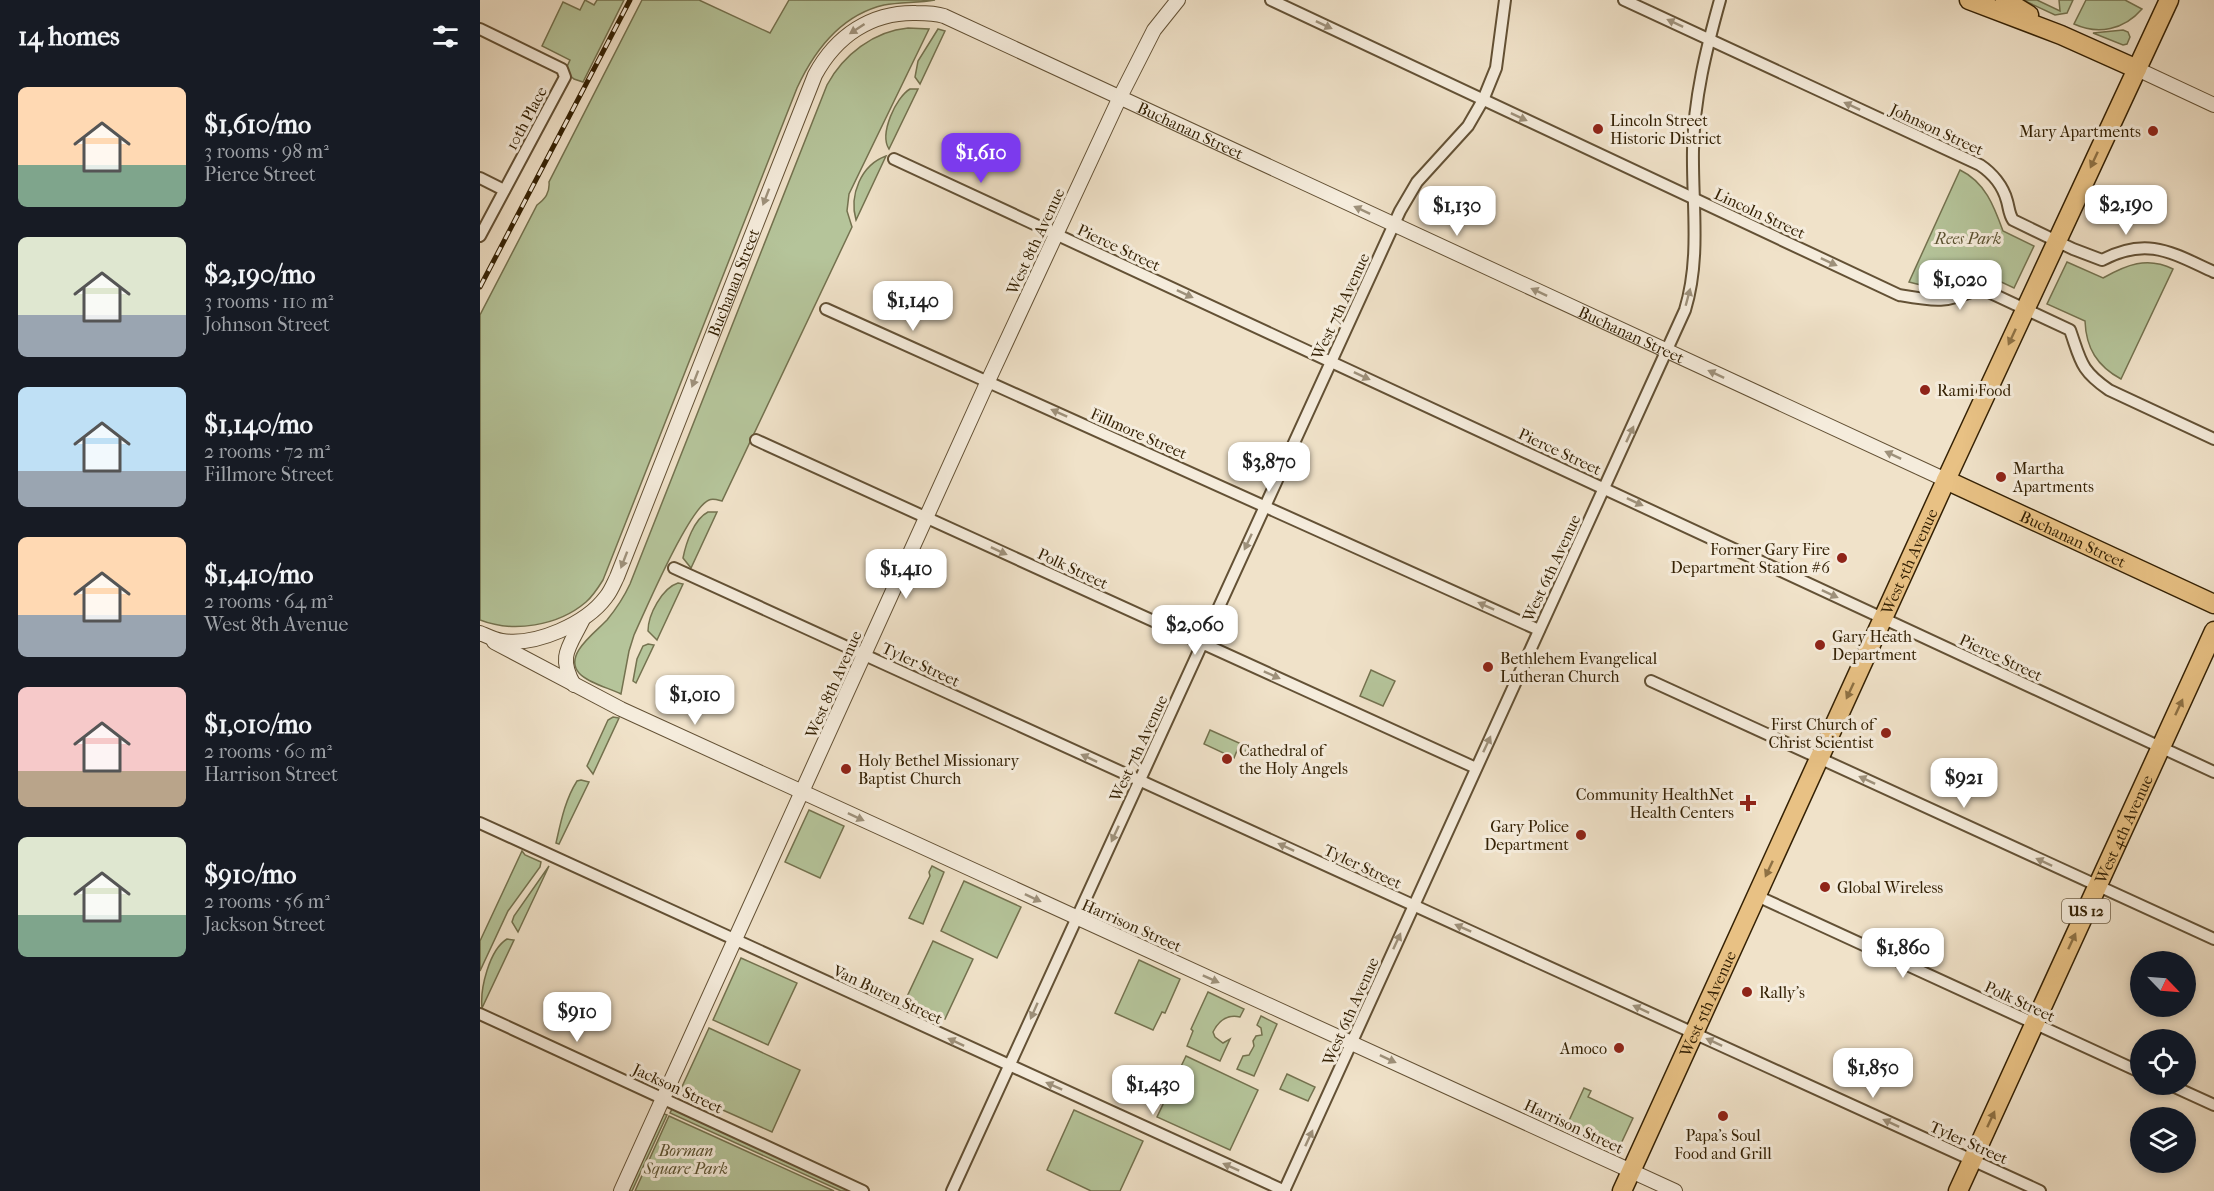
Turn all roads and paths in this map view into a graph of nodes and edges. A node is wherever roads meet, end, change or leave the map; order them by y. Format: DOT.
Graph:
graph roads {
  1 [pos="1178,0"];
  2 [pos="1271,0"];
  3 [pos="1505,0"];
  4 [pos="1624,0"];
  5 [pos="1720,0"];
  6 [pos="1969,0"];
  7 [pos="2005,0"];
  8 [pos="2169,0"];
  9 [pos="480,29"];
  10 [pos="2061,35"];
  11 [pos="1709,39"];
  12 [pos="2137,69"];
  13 [pos="1120,97"];
  14 [pos="1484,100"];
  15 [pos="2214,105"];
  16 [pos="894,159"];
  17 [pos="480,178"];
  18 [pos="504,190"];
  19 [pos="1695,199"];
  20 [pos="1394,225"];
  21 [pos="1056,235"];
  22 [pos="480,236"];
  23 [pos="2056,241"];
  24 [pos="2214,272"];
  25 [pos="826,309"];
  26 [pos="2025,309"];
  27 [pos="1667,351"];
  28 [pos="1331,362"];
  29 [pos="988,381"];
  30 [pos="2214,439"];
  31 [pos="756,440"];
  32 [pos="1946,480"];
  33 [pos="1605,488"];
  34 [pos="1264,507"];
  35 [pos="926,518"];
  36 [pos="674,568"];
  37 [pos="2214,604"];
  38 [pos="583,619"];
  39 [pos="1883,619"];
  40 [pos="1539,630"];
  41 [pos="2214,631"];
  42 [pos="480,634"];
  43 [pos="1202,643"];
  44 [pos="864,655"];
  45 [pos="1651,681"];
  46 [pos="575,687"];
  47 [pos="2161,747"];
  48 [pos="1820,758"];
  49 [pos="1476,768"];
  50 [pos="2214,772"];
  51 [pos="1139,780"];
  52 [pos="802,793"];
  53 [pos="480,823"];
  54 [pos="2097,886"];
  55 [pos="1757,896"];
  56 [pos="1413,906"];
  57 [pos="1076,918"];
  58 [pos="2214,939"];
  59 [pos="734,940"];
  60 [pos="480,1014"];
  61 [pos="2034,1024"];
  62 [pos="1694,1033"];
  63 [pos="1352,1043"];
  64 [pos="1009,1066"];
  65 [pos="2130,1067"];
  66 [pos="2192,1095"];
  67 [pos="663,1098"];
  68 [pos="2214,1105"];
  69 [pos="1972,1160"];
  70 [pos="1631,1171"];
  71 [pos="621,1191"];
  72 [pos="863,1191"];
  73 [pos="952,1191"];
  74 [pos="1285,1191"];
  75 [pos="1622,1191"];
  76 [pos="1675,1191"];
  77 [pos="1958,1191"];
  78 [pos="2040,1191"];
  1 -- 13 [label="street, West 8th Avenue"];
  2 -- 14 [label="street, Lincoln Street, one-way"];
  3 -- 14 [label="street, West 7th Avenue"];
  11 -- 4 [label="street, Johnson Street, one-way"];
  5 -- 11 [label="street, West 6th Avenue"];
  6 -- 10 [label="main road"];
  7 -- 10 [label="main road"];
  8 -- 12 [label="main road, West 5th Avenue"];
  9 -- 18 [label="street, 10th Place"];
  10 -- 12 [label="main road"];
  11 -- 19 [label="street, West 6th Avenue"];
  23 -- 11 [label="street, Johnson Street, one-way"];
  12 -- 15 [label="street"];
  12 -- 23 [label="main road, West 5th Avenue, one-way"];
  20 -- 13 [label="street, Buchanan Street, one-way"];
  13 -- 21 [label="street, West 8th Avenue"];
  13 -- 38 [label="street, Buchanan Street, one-way"];
  14 -- 19 [label="street, Lincoln Street, one-way"];
  14 -- 20 [label="street, West 7th Avenue"];
  16 -- 21 [label="street, Pierce Street"];
  17 -- 18 [label="street"];
  18 -- 22 [label="street, 10th Place"];
  19 -- 26 [label="street, Lincoln Street, one-way"];
  27 -- 19 [label="street, West 6th Avenue, one-way"];
  27 -- 20 [label="street, Buchanan Street, one-way"];
  20 -- 28 [label="street, West 7th Avenue"];
  21 -- 28 [label="street, Pierce Street, one-way"];
  21 -- 29 [label="street, West 8th Avenue"];
  23 -- 24 [label="street, Johnson Street"];
  23 -- 26 [label="main road, West 5th Avenue"];
  25 -- 29 [label="street, Fillmore Street"];
  26 -- 30 [label="street, Lincoln Street"];
  26 -- 32 [label="main road, West 5th Avenue, one-way"];
  32 -- 27 [label="street, Buchanan Street, one-way"];
  33 -- 27 [label="street, West 6th Avenue, one-way"];
  28 -- 33 [label="street, Pierce Street, one-way"];
  28 -- 34 [label="street, West 7th Avenue"];
  34 -- 29 [label="street, Fillmore Street, one-way"];
  29 -- 35 [label="street, West 8th Avenue"];
  31 -- 35 [label="street, Polk Street"];
  32 -- 37 [label="main road, Buchanan Street"];
  32 -- 39 [label="main road, West 5th Avenue"];
  33 -- 39 [label="street, Pierce Street, one-way"];
  33 -- 40 [label="street, West 6th Avenue"];
  40 -- 34 [label="street, Fillmore Street, one-way"];
  34 -- 43 [label="street, West 7th Avenue, one-way"];
  35 -- 43 [label="street, Polk Street, one-way"];
  35 -- 44 [label="street, West 8th Avenue"];
  36 -- 44 [label="street, Tyler Street"];
  38 -- 42 [label="street, Buchanan Street"];
  38 -- 46 [label="street"];
  39 -- 47 [label="street, Pierce Street"];
  39 -- 48 [label="main road, West 5th Avenue, one-way"];
  49 -- 40 [label="street, West 6th Avenue, one-way"];
  47 -- 41 [label="main road, West 4th Avenue / US 12, one-way"];
  42 -- 46 [label="street, Harrison Street"];
  43 -- 49 [label="street, Polk Street, one-way"];
  43 -- 51 [label="street, West 7th Avenue"];
  51 -- 44 [label="street, Tyler Street, one-way"];
  44 -- 52 [label="street, West 8th Avenue"];
  45 -- 48 [label="street"];
  46 -- 52 [label="street, Harrison Street"];
  47 -- 50 [label="street, Pierce Street"];
  47 -- 54 [label="main road, West 4th Avenue / US 12"];
  54 -- 48 [label="street, one-way"];
  48 -- 55 [label="main road, West 5th Avenue, one-way"];
  49 -- 56 [label="street, West 6th Avenue"];
  56 -- 51 [label="street, Tyler Street, one-way"];
  51 -- 57 [label="street, West 7th Avenue, one-way"];
  52 -- 57 [label="street, Harrison Street, one-way"];
  52 -- 59 [label="street, West 8th Avenue"];
  53 -- 59 [label="street, Van Buren Street"];
  54 -- 58 [label="street"];
  61 -- 54 [label="main road, West 4th Avenue / US 12, one-way"];
  55 -- 61 [label="street, Polk Street"];
  55 -- 62 [label="main road, West 5th Avenue"];
  62 -- 56 [label="street, Tyler Street, one-way"];
  63 -- 56 [label="street, West 6th Avenue, one-way"];
  57 -- 63 [label="street, Harrison Street, one-way"];
  57 -- 64 [label="street, West 7th Avenue, one-way"];
  64 -- 59 [label="street, Van Buren Street, one-way"];
  59 -- 67 [label="street, West 8th Avenue"];
  60 -- 67 [label="street, Jackson Street"];
  61 -- 65 [label="street, Polk Street"];
  69 -- 61 [label="main road, West 4th Avenue / US 12, one-way"];
  69 -- 62 [label="street, Tyler Street, one-way"];
  62 -- 70 [label="main road, West 5th Avenue"];
  63 -- 70 [label="street, Harrison Street, one-way"];
  74 -- 63 [label="street, West 6th Avenue, one-way"];
  64 -- 73 [label="street, West 7th Avenue"];
  74 -- 64 [label="street, Van Buren Street, one-way"];
  66 -- 68 [label="street"];
  67 -- 71 [label="street, West 8th Avenue"];
  67 -- 72 [label="street, Jackson Street"];
  69 -- 77 [label="main road, West 4th Avenue / US 12"];
  69 -- 78 [label="street, Tyler Street"];
  70 -- 75 [label="main road, West 5th Avenue"];
  70 -- 76 [label="street, Harrison Street"];
}
